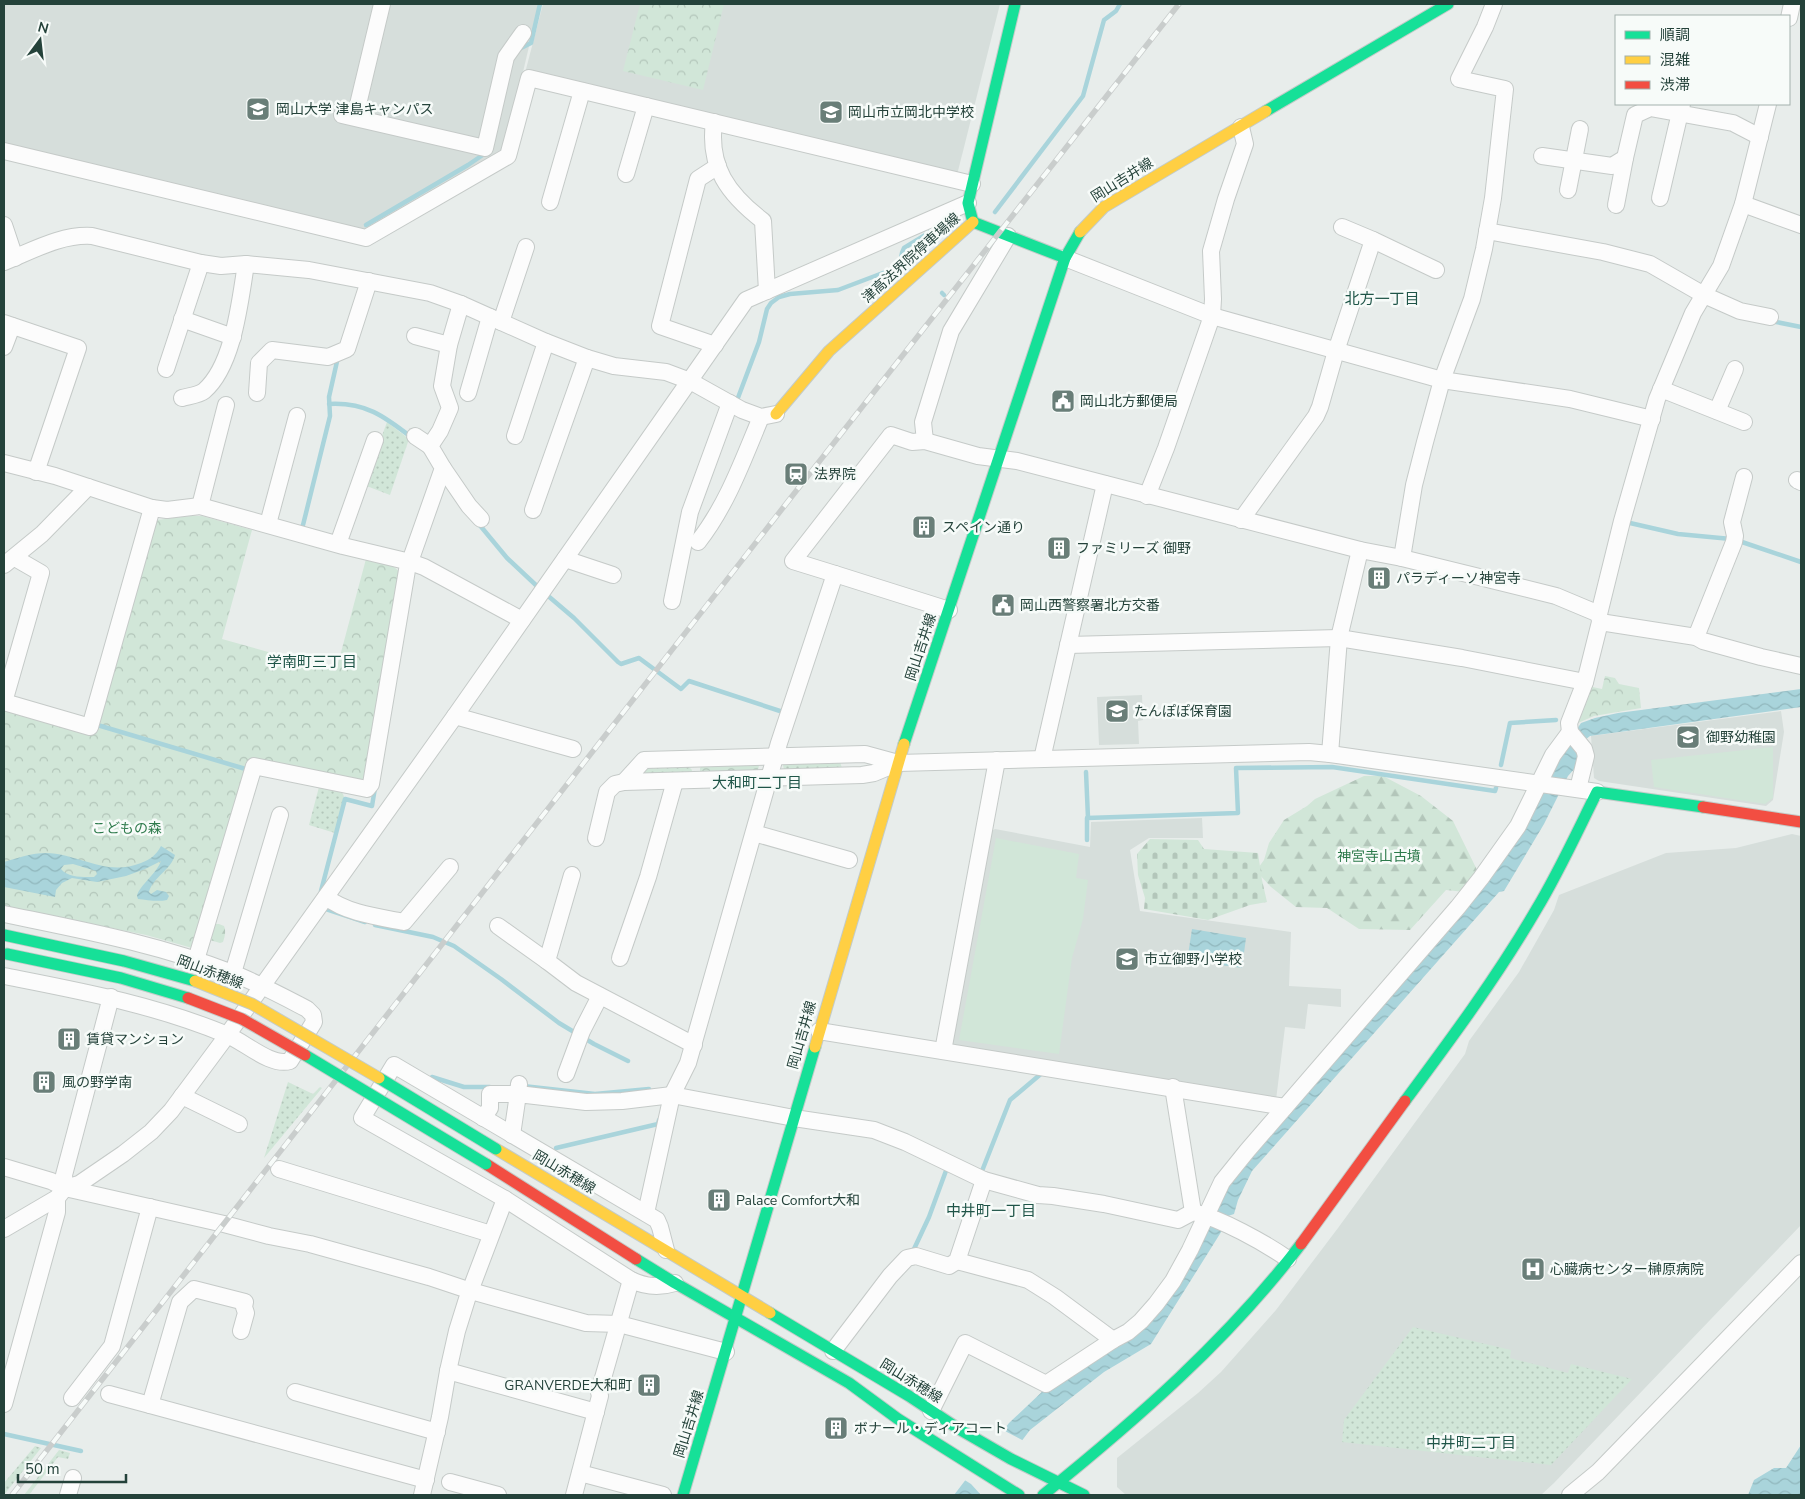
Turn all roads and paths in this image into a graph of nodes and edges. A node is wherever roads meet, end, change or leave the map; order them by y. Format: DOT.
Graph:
graph roads {
  1 [pos="382,4"];
  2 [pos="1015,4"];
  3 [pos="1448,4"];
  4 [pos="1494,4"];
  5 [pos="523,33"];
  6 [pos="582,91"];
  7 [pos="1768,105"];
  8 [pos="646,106"];
  9 [pos="1681,109"];
  10 [pos="714,122"];
  11 [pos="1241,127"];
  12 [pos="1580,129"];
  13 [pos="1760,137"];
  14 [pos="5,156"];
  15 [pos="1542,156"];
  16 [pos="1625,158"];
  17 [pos="1574,160"];
  18 [pos="718,166"];
  19 [pos="626,174"];
  20 [pos="972,184"];
  21 [pos="1568,190"];
  22 [pos="1660,198"];
  23 [pos="550,202"];
  24 [pos="968,203"];
  25 [pos="1743,204"];
  26 [pos="1616,205"];
  27 [pos="974,222"];
  28 [pos="4,224"];
  29 [pos="1801,225"];
  30 [pos="1342,227"];
  31 [pos="1487,231"];
  32 [pos="1008,236"];
  33 [pos="1373,240"];
  34 [pos="526,246"];
  35 [pos="1065,258"];
  36 [pos="9,260"];
  37 [pos="201,263"];
  38 [pos="246,264"];
  39 [pos="1436,270"];
  40 [pos="368,285"];
  41 [pos="767,291"];
  42 [pos="1704,295"];
  43 [pos="459,309"];
  44 [pos="1212,316"];
  45 [pos="1770,318"];
  46 [pos="182,319"];
  47 [pos="492,322"];
  48 [pos="8,324"];
  49 [pos="415,336"];
  50 [pos="233,337"];
  51 [pos="546,342"];
  52 [pos="448,345"];
  53 [pos="714,345"];
  54 [pos="4,347"];
  55 [pos="1336,351"];
  56 [pos="587,358"];
  57 [pos="166,369"];
  58 [pos="1735,370"];
  59 [pos="1442,380"];
  60 [pos="690,381"];
  61 [pos="1661,389"];
  62 [pos="257,393"];
  63 [pos="468,393"];
  64 [pos="182,398"];
  65 [pos="730,403"];
  66 [pos="226,405"];
  67 [pos="1717,411"];
  68 [pos="297,416"];
  69 [pos="768,416"];
  70 [pos="1652,419"];
  71 [pos="1744,422"];
  72 [pos="415,436"];
  73 [pos="515,436"];
  74 [pos="376,440"];
  75 [pos="925,441"];
  76 [pos="430,446"];
  77 [pos="998,458"];
  78 [pos="4,463"];
  79 [pos="443,468"];
  80 [pos="36,472"];
  81 [pos="1744,477"];
  82 [pos="1105,484"];
  83 [pos="85,490"];
  84 [pos="1147,496"];
  85 [pos="200,506"];
  86 [pos="534,510"];
  87 [pos="151,512"];
  88 [pos="481,519"];
  89 [pos="1241,520"];
  90 [pos="268,524"];
  91 [pos="698,542"];
  92 [pos="338,544"];
  93 [pos="1360,550"];
  94 [pos="1402,558"];
  95 [pos="565,559"];
  96 [pos="9,562"];
  97 [pos="408,566"];
  98 [pos="835,574"];
  99 [pos="613,575"];
  100 [pos="672,600"];
  101 [pos="949,610"];
  102 [pos="1599,618"];
  103 [pos="522,620"];
  104 [pos="1696,637"];
  105 [pos="1339,638"];
  106 [pos="1068,646"];
  107 [pos="1801,666"];
  108 [pos="1585,682"];
  109 [pos="4,700"];
  110 [pos="455,716"];
  111 [pos="1571,733"];
  112 [pos="574,749"];
  113 [pos="1330,754"];
  114 [pos="776,756"];
  115 [pos="696,758"];
  116 [pos="1042,759"];
  117 [pos="997,760"];
  118 [pos="898,763"];
  119 [pos="770,779"];
  120 [pos="675,781"];
  121 [pos="696,781"];
  122 [pos="624,782"];
  123 [pos="1542,784"];
  124 [pos="1571,788"];
  125 [pos="1598,792"];
  126 [pos="280,816"];
  127 [pos="1801,822"];
  128 [pos="754,833"];
  129 [pos="596,838"];
  130 [pos="848,860"];
  131 [pos="450,867"];
  132 [pos="572,875"];
  133 [pos="326,897"];
  134 [pos="4,914"];
  135 [pos="498,926"];
  136 [pos="4,935"];
  137 [pos="4,953"];
  138 [pos="620,958"];
  139 [pos="196,960"];
  140 [pos="546,961"];
  141 [pos="233,973"];
  142 [pos="4,976"];
  143 [pos="262,985"];
  144 [pos="600,996"];
  145 [pos="111,997"];
  146 [pos="819,1031"];
  147 [pos="227,1034"];
  148 [pos="694,1045"];
  149 [pos="943,1051"];
  150 [pos="566,1074"];
  151 [pos="519,1088"];
  152 [pos="1173,1088"];
  153 [pos="672,1095"];
  154 [pos="182,1096"];
  155 [pos="1285,1107"];
  156 [pos="483,1118"];
  157 [pos="794,1118"];
  158 [pos="239,1124"];
  159 [pos="512,1135"];
  160 [pos="4,1167"];
  161 [pos="279,1169"];
  162 [pos="984,1180"];
  163 [pos="61,1193"];
  164 [pos="505,1199"];
  165 [pos="150,1207"];
  166 [pos="646,1213"];
  167 [pos="1209,1217"];
  168 [pos="4,1229"];
  169 [pos="491,1234"];
  170 [pos="666,1250"];
  171 [pos="1288,1259"];
  172 [pos="957,1262"];
  173 [pos="1801,1263"];
  174 [pos="631,1280"];
  175 [pos="675,1283"];
  176 [pos="471,1291"];
  177 [pos="742,1296"];
  178 [pos="736,1317"];
  179 [pos="619,1324"];
  180 [pos="241,1331"];
  181 [pos="1113,1340"];
  182 [pos="833,1351"];
  183 [pos="726,1352"];
  184 [pos="452,1372"];
  185 [pos="295,1392"];
  186 [pos="109,1394"];
  187 [pos="72,1398"];
  188 [pos="4,1404"];
  189 [pos="150,1405"];
  190 [pos="931,1410"];
  191 [pos="596,1412"];
  192 [pos="437,1432"];
  193 [pos="580,1473"];
  194 [pos="73,1478"];
  195 [pos="450,1482"];
  196 [pos="1058,1483"];
  197 [pos="424,1488"];
  198 [pos="68,1495"];
  199 [pos="498,1495"];
  200 [pos="574,1495"];
  201 [pos="659,1495"];
  202 [pos="683,1495"];
  203 [pos="1020,1495"];
  204 [pos="1043,1495"];
  205 [pos="1084,1495"];
  206 [pos="1570,1495"];
  1 -- 5 [label="street"];
  2 -- 20 [label="main road, 津高法界院停車場線"];
  3 -- 11 [label="main road, 岡山吉井線"];
  4 -- 31 [label="street"];
  6 -- 8 [label="street"];
  6 -- 14 [label="street"];
  6 -- 23 [label="street"];
  7 -- 13 [label="street"];
  8 -- 10 [label="street"];
  8 -- 19 [label="street"];
  9 -- 13 [label="street"];
  9 -- 16 [label="street"];
  9 -- 22 [label="street"];
  10 -- 18 [label="street"];
  10 -- 20 [label="street"];
  11 -- 35 [label="main road, 岡山吉井線"];
  11 -- 44 [label="street"];
  12 -- 17 [label="street"];
  13 -- 25 [label="street"];
  15 -- 17 [label="street"];
  16 -- 17 [label="street"];
  16 -- 26 [label="street"];
  17 -- 21 [label="street"];
  18 -- 41 [label="street"];
  18 -- 53 [label="street"];
  20 -- 24 [label="main road, 津高法界院停車場線"];
  24 -- 27 [label="main road, 津高法界院停車場線"];
  24 -- 41 [label="street"];
  25 -- 29 [label="street"];
  25 -- 42 [label="street"];
  27 -- 32 [label="main road"];
  27 -- 69 [label="main road, 津高法界院停車場線"];
  28 -- 36 [label="street"];
  30 -- 33 [label="street"];
  31 -- 42 [label="street"];
  31 -- 59 [label="street"];
  32 -- 35 [label="main road"];
  32 -- 75 [label="street"];
  33 -- 39 [label="street"];
  33 -- 55 [label="street"];
  34 -- 47 [label="street"];
  35 -- 44 [label="street"];
  35 -- 77 [label="main road, 岡山吉井線"];
  36 -- 37 [label="street"];
  37 -- 38 [label="street"];
  37 -- 46 [label="street"];
  38 -- 40 [label="street"];
  38 -- 50 [label="street"];
  40 -- 43 [label="street"];
  40 -- 62 [label="street"];
  41 -- 53 [label="street"];
  42 -- 45 [label="street"];
  42 -- 61 [label="street"];
  43 -- 47 [label="street"];
  43 -- 52 [label="street"];
  44 -- 55 [label="street"];
  44 -- 84 [label="street"];
  46 -- 50 [label="street"];
  46 -- 57 [label="street"];
  47 -- 51 [label="street"];
  47 -- 63 [label="street"];
  48 -- 54 [label="street"];
  48 -- 80 [label="street"];
  49 -- 52 [label="street"];
  50 -- 64 [label="street"];
  51 -- 56 [label="street"];
  51 -- 73 [label="street"];
  52 -- 76 [label="street"];
  53 -- 60 [label="street"];
  55 -- 59 [label="street"];
  55 -- 89 [label="street"];
  56 -- 60 [label="street"];
  56 -- 86 [label="street"];
  58 -- 67 [label="street"];
  59 -- 70 [label="street"];
  59 -- 94 [label="street"];
  60 -- 65 [label="street"];
  60 -- 95 [label="street"];
  61 -- 67 [label="street"];
  61 -- 70 [label="street"];
  65 -- 69 [label="street"];
  65 -- 100 [label="street"];
  66 -- 85 [label="street"];
  67 -- 71 [label="street"];
  68 -- 90 [label="street"];
  69 -- 91 [label="street"];
  70 -- 102 [label="street"];
  72 -- 76 [label="street"];
  74 -- 92 [label="street"];
  75 -- 77 [label="street"];
  75 -- 98 [label="street"];
  76 -- 79 [label="street"];
  77 -- 82 [label="street"];
  77 -- 101 [label="main road, 岡山吉井線"];
  78 -- 80 [label="street"];
  79 -- 88 [label="street"];
  79 -- 97 [label="street"];
  80 -- 83 [label="street"];
  81 -- 104 [label="street"];
  82 -- 84 [label="street"];
  82 -- 106 [label="street"];
  83 -- 87 [label="street"];
  83 -- 96 [label="street"];
  84 -- 89 [label="street"];
  85 -- 87 [label="street"];
  85 -- 90 [label="street"];
  87 -- 109 [label="street"];
  89 -- 93 [label="street"];
  90 -- 92 [label="street"];
  92 -- 97 [label="street"];
  93 -- 94 [label="street"];
  93 -- 105 [label="street"];
  94 -- 102 [label="street"];
  95 -- 99 [label="street"];
  95 -- 103 [label="street"];
  96 -- 109 [label="street"];
  97 -- 103 [label="street"];
  97 -- 139 [label="street"];
  98 -- 101 [label="street"];
  98 -- 114 [label="street"];
  101 -- 118 [label="main road, 岡山吉井線"];
  102 -- 104 [label="street"];
  102 -- 108 [label="street"];
  103 -- 110 [label="street"];
  104 -- 107 [label="street"];
  105 -- 106 [label="street"];
  105 -- 108 [label="street"];
  105 -- 113 [label="street"];
  106 -- 116 [label="street"];
  108 -- 111 [label="street"];
  110 -- 112 [label="street"];
  110 -- 133 [label="street"];
  111 -- 123 [label="street"];
  111 -- 124 [label="street"];
  113 -- 116 [label="street"];
  113 -- 123 [label="street"];
  114 -- 115 [label="street"];
  114 -- 118 [label="street"];
  114 -- 119 [label="street"];
  115 -- 121 [label="street"];
  115 -- 122 [label="street"];
  116 -- 117 [label="street"];
  117 -- 118 [label="street"];
  117 -- 149 [label="street"];
  118 -- 119 [label="street"];
  118 -- 146 [label="main road, 岡山吉井線"];
  119 -- 121 [label="street"];
  119 -- 128 [label="street"];
  120 -- 121 [label="street"];
  120 -- 122 [label="street"];
  120 -- 138 [label="street"];
  122 -- 129 [label="street"];
  123 -- 124 [label="street"];
  123 -- 155 [label="street"];
  124 -- 125 [label="street"];
  125 -- 127 [label="main road"];
  125 -- 171 [label="main road"];
  126 -- 141 [label="street"];
  128 -- 130 [label="street"];
  128 -- 148 [label="street"];
  131 -- 133 [label="street"];
  132 -- 140 [label="street"];
  133 -- 143 [label="street"];
  134 -- 139 [label="street"];
  135 -- 140 [label="street"];
  136 -- 170 [label="main road, 岡山赤穂線, bridge"];
  137 -- 175 [label="main road, bridge"];
  139 -- 141 [label="street"];
  140 -- 144 [label="street"];
  141 -- 143 [label="street"];
  142 -- 145 [label="street"];
  143 -- 147 [label="street"];
  143 -- 147 [label="street"];
  144 -- 148 [label="street"];
  144 -- 150 [label="street"];
  145 -- 147 [label="street"];
  145 -- 163 [label="street"];
  146 -- 149 [label="street"];
  146 -- 157 [label="main road, 岡山吉井線"];
  147 -- 154 [label="street"];
  148 -- 153 [label="street"];
  149 -- 152 [label="street"];
  151 -- 153 [label="street"];
  151 -- 156 [label="street"];
  151 -- 159 [label="street"];
  152 -- 155 [label="street"];
  152 -- 167 [label="street"];
  153 -- 157 [label="street"];
  153 -- 166 [label="street"];
  154 -- 158 [label="street"];
  154 -- 163 [label="street"];
  155 -- 167 [label="street"];
  156 -- 159 [label="street"];
  156 -- 164 [label="street"];
  157 -- 162 [label="street"];
  157 -- 177 [label="main road, 岡山吉井線"];
  159 -- 166 [label="street"];
  160 -- 163 [label="street"];
  161 -- 169 [label="street"];
  162 -- 167 [label="street"];
  162 -- 172 [label="street"];
  163 -- 165 [label="street"];
  163 -- 168 [label="street"];
  163 -- 188 [label="street"];
  164 -- 169 [label="street"];
  164 -- 174 [label="street"];
  165 -- 176 [label="street"];
  165 -- 187 [label="street"];
  166 -- 170 [label="street"];
  167 -- 171 [label="street"];
  167 -- 181 [label="street"];
  169 -- 176 [label="street"];
  170 -- 177 [label="main road, 岡山赤穂線"];
  171 -- 196 [label="main road"];
  172 -- 181 [label="street"];
  172 -- 182 [label="street"];
  173 -- 206 [label="street"];
  174 -- 175 [label="street"];
  174 -- 179 [label="street"];
  175 -- 178 [label="main road"];
  176 -- 179 [label="street"];
  176 -- 184 [label="street"];
  177 -- 178 [label="main road, 岡山吉井線"];
  177 -- 182 [label="main road, 岡山赤穂線"];
  178 -- 183 [label="main road, 岡山吉井線"];
  178 -- 203 [label="main road"];
  179 -- 183 [label="street"];
  179 -- 191 [label="street"];
  180 -- 189 [label="street"];
  181 -- 190 [label="street"];
  182 -- 190 [label="main road, 岡山赤穂線"];
  183 -- 202 [label="main road, 岡山吉井線"];
  184 -- 191 [label="street"];
  184 -- 192 [label="street"];
  185 -- 192 [label="street"];
  186 -- 189 [label="street"];
  189 -- 197 [label="street"];
  190 -- 196 [label="main road, 岡山赤穂線"];
  191 -- 193 [label="street"];
  192 -- 197 [label="street"];
  193 -- 200 [label="street"];
  193 -- 201 [label="street"];
  194 -- 198 [label="street"];
  195 -- 199 [label="street"];
  196 -- 204 [label="main road"];
  196 -- 205 [label="main road, 岡山赤穂線"];
}
